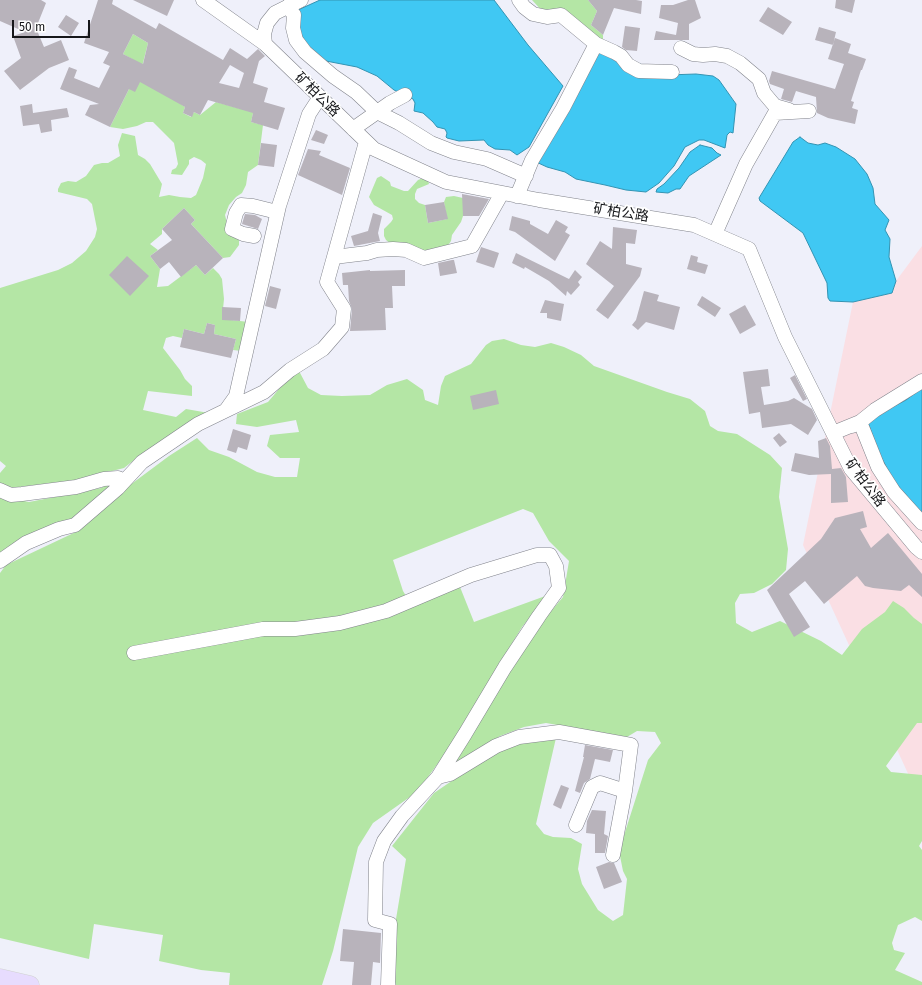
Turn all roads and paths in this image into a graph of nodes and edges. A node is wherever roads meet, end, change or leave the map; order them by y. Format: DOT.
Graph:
graph roads {
  1 [pos="301,0"];
  2 [pos="519,0"];
  3 [pos="207,1"];
  4 [pos="288,6"];
  5 [pos="265,44"];
  6 [pos="596,44"];
  7 [pos="681,48"];
  8 [pos="308,56"];
  9 [pos="288,66"];
  10 [pos="672,72"];
  11 [pos="405,95"];
  12 [pos="320,97"];
  13 [pos="809,111"];
  14 [pos="377,112"];
  15 [pos="795,112"];
  16 [pos="353,129"];
  17 [pos="366,142"];
  18 [pos="526,176"];
  19 [pos="502,193"];
  20 [pos="517,196"];
  21 [pos="277,212"];
  22 [pos="715,234"];
  23 [pos="254,236"];
  24 [pos="334,257"];
  25 [pos="922,381"];
  26 [pos="225,411"];
  27 [pos="860,422"];
  28 [pos="833,433"];
  29 [pos="124,482"];
  30 [pos="0,490"];
  31 [pos="922,523"];
  32 [pos="922,552"];
  33 [pos="0,562"];
  34 [pos="134,653"];
  35 [pos="438,777"];
  36 [pos="625,792"];
  37 [pos="576,825"];
  38 [pos="613,855"];
  39 [pos="0,978"];
  40 [pos="30,985"];
  41 [pos="388,985"];
  1 -- 4 [label="street"];
  2 -- 6 [label="street"];
  3 -- 5 [label="street, 矿柏公路"];
  4 -- 5 [label="street"];
  4 -- 8 [label="street"];
  5 -- 9 [label="street, 矿柏公路"];
  6 -- 10 [label="street"];
  6 -- 18 [label="street"];
  7 -- 15 [label="street"];
  8 -- 9 [label="street"];
  8 -- 14 [label="street"];
  9 -- 12 [label="street, 矿柏公路"];
  11 -- 14 [label="street"];
  12 -- 16 [label="street, 矿柏公路"];
  12 -- 21 [label="street"];
  13 -- 15 [label="street"];
  14 -- 16 [label="street"];
  14 -- 18 [label="street"];
  15 -- 22 [label="street"];
  16 -- 17 [label="street, 矿柏公路"];
  17 -- 19 [label="street, 矿柏公路"];
  17 -- 24 [label="street"];
  18 -- 20 [label="street"];
  19 -- 20 [label="street, 矿柏公路"];
  19 -- 24 [label="street"];
  20 -- 22 [label="street, 矿柏公路"];
  21 -- 23 [label="street"];
  21 -- 26 [label="street"];
  22 -- 28 [label="street, 矿柏公路"];
  24 -- 26 [label="street"];
  25 -- 27 [label="street"];
  26 -- 29 [label="street"];
  27 -- 28 [label="street"];
  27 -- 31 [label="street"];
  28 -- 32 [label="street, 矿柏公路"];
  29 -- 30 [label="street"];
  29 -- 33 [label="street"];
  34 -- 35 [label="street"];
  35 -- 36 [label="street"];
  35 -- 41 [label="street"];
  36 -- 37 [label="street"];
  36 -- 38 [label="street"];
  39 -- 40 [label="main road"];
}
